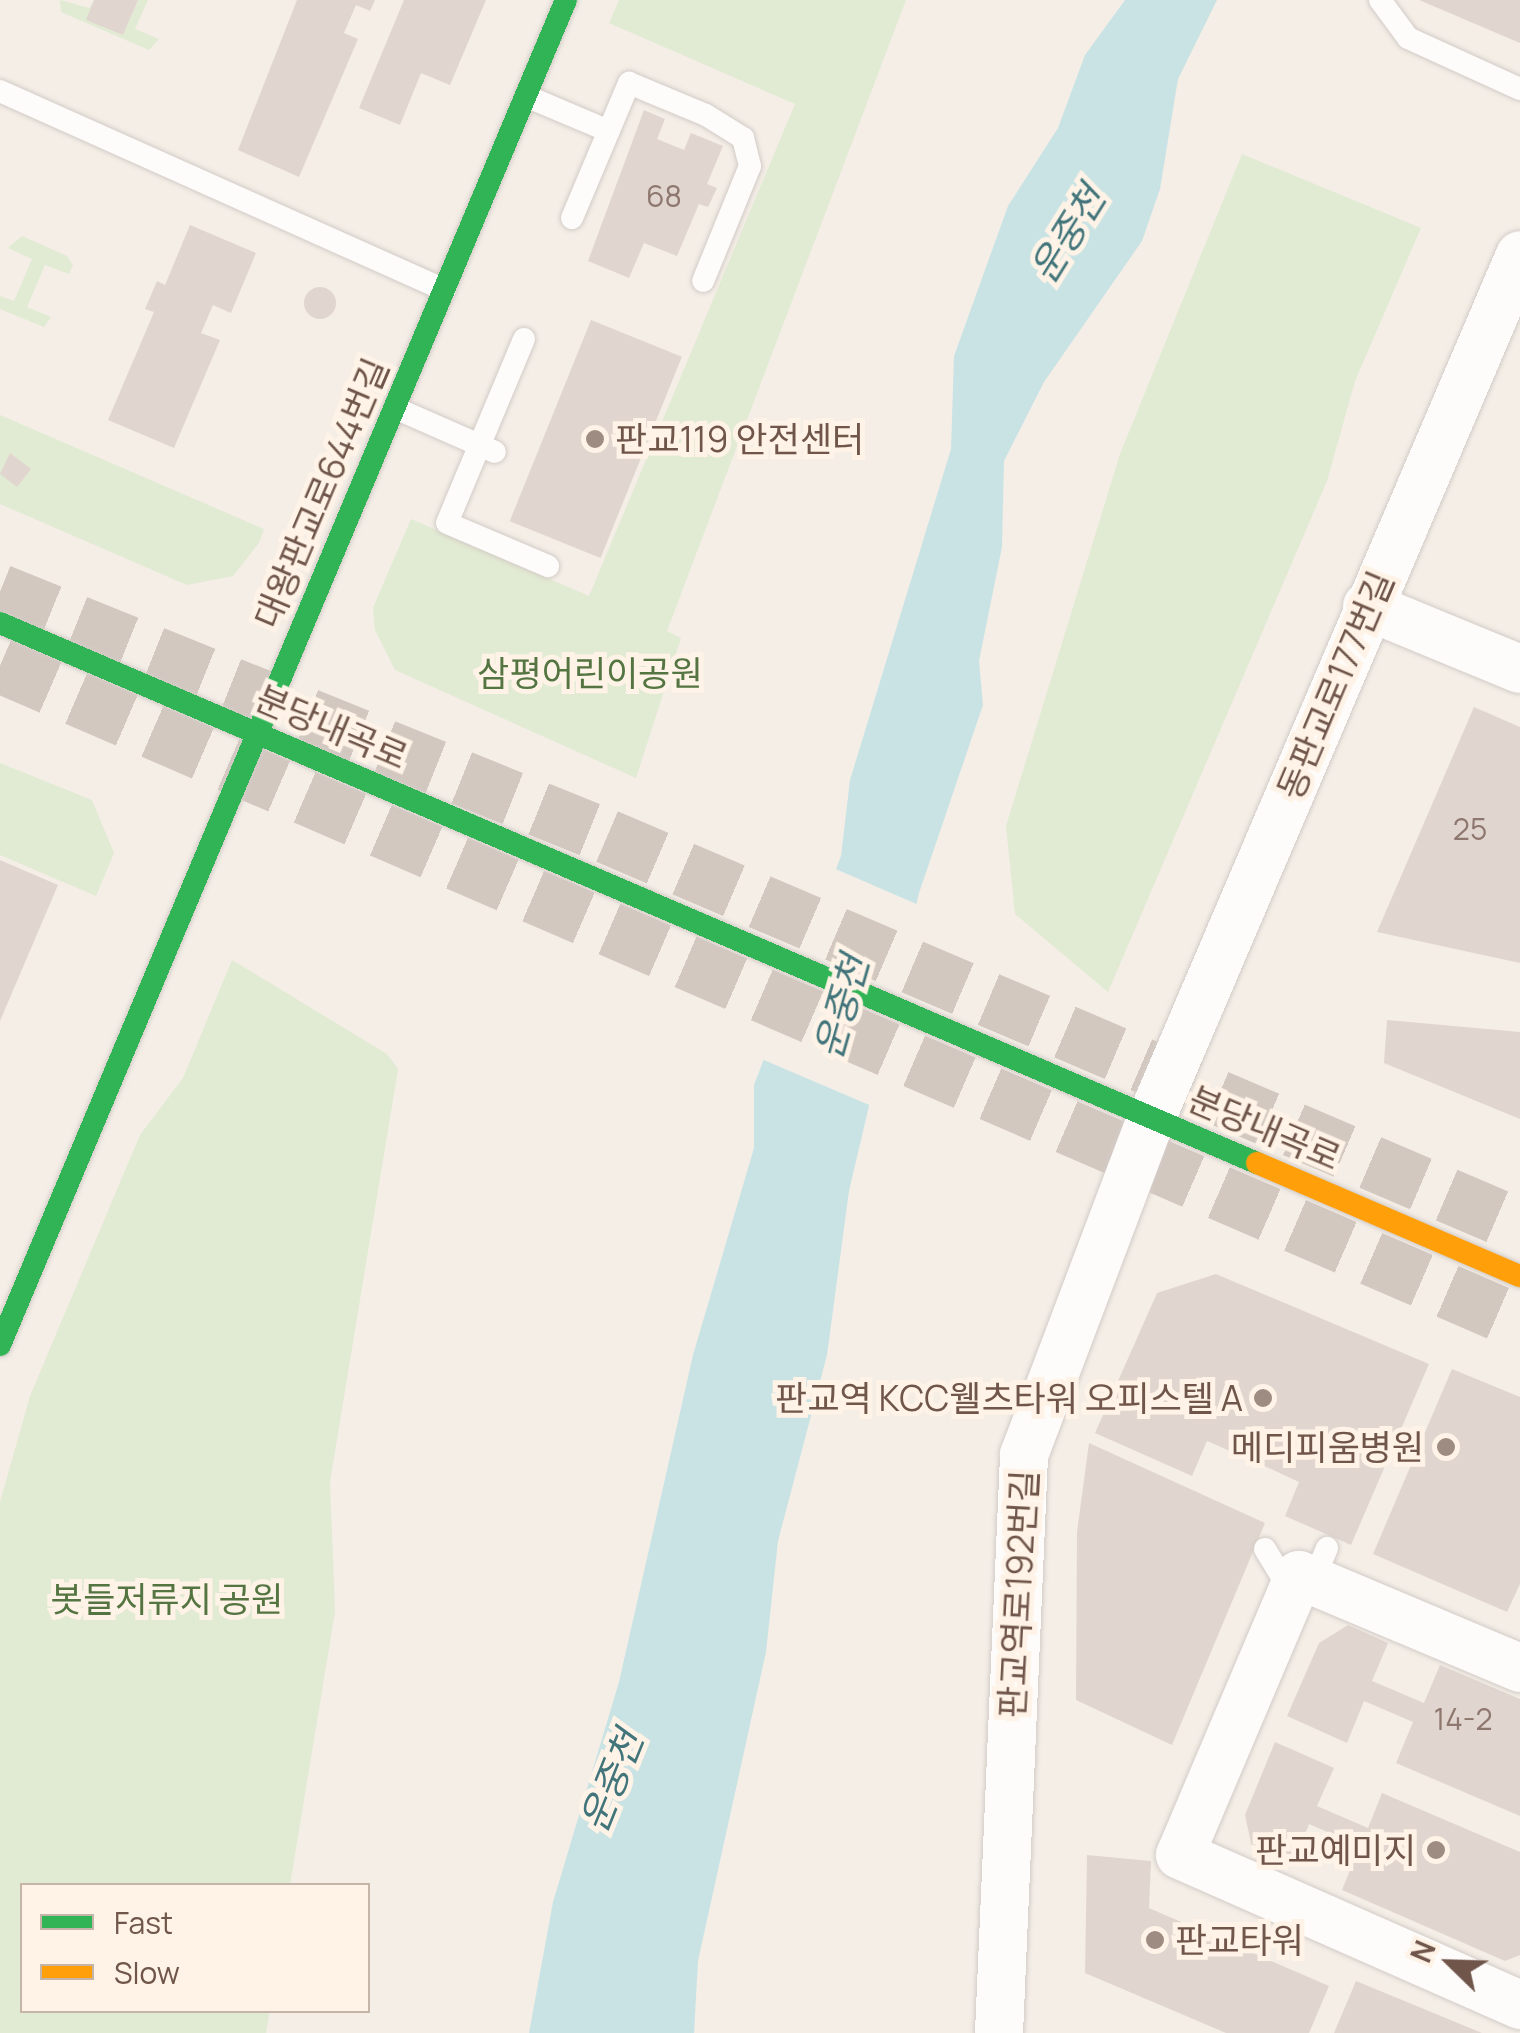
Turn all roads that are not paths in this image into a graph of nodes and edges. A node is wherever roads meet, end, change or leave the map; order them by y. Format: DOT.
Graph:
graph roads {
  1 [pos="566,0"];
  2 [pos="1380,0"];
  3 [pos="1520,89"];
  4 [pos="0,91"];
  5 [pos="526,96"];
  6 [pos="609,131"];
  7 [pos="572,218"];
  8 [pos="1520,255"];
  9 [pos="703,281"];
  10 [pos="445,290"];
  11 [pos="524,339"];
  12 [pos="395,408"];
  13 [pos="487,448"];
  14 [pos="548,566"];
  15 [pos="1367,606"];
  16 [pos="0,623"];
  17 [pos="1520,668"];
  18 [pos="256,734"];
  19 [pos="1152,1117"];
  20 [pos="1520,1276"];
  21 [pos="11,1292"];
  22 [pos="0,1344"];
  23 [pos="1265,1548"];
  24 [pos="1310,1574"];
  25 [pos="1520,1668"];
  26 [pos="1520,2005"];
  27 [pos="999,2033"];
  1 -- 5 [label="main road, 대왕판교로644번길"];
  2 -- 3 [label="lane"];
  4 -- 10 [label="lane"];
  5 -- 6 [label="lane"];
  5 -- 10 [label="main road, 대왕판교로644번길"];
  6 -- 7 [label="lane"];
  6 -- 9 [label="lane"];
  8 -- 15 [label="street, 동판교로177번길"];
  10 -- 12 [label="main road, 대왕판교로644번길"];
  11 -- 13 [label="lane"];
  12 -- 13 [label="lane"];
  12 -- 18 [label="main road, 대왕판교로644번길"];
  13 -- 14 [label="lane"];
  15 -- 17 [label="street"];
  15 -- 19 [label="street, 동판교로177번길"];
  16 -- 18 [label="main road, 분당내곡로"];
  18 -- 19 [label="main road, 분당내곡로"];
  18 -- 21 [label="main road, 대왕판교로644번길"];
  19 -- 20 [label="main road, 분당내곡로"];
  19 -- 27 [label="street, 판교역로192번길"];
  21 -- 22 [label="main road, 대왕판교로644번길"];
  23 -- 24 [label="lane"];
  24 -- 25 [label="street"];
  24 -- 26 [label="street"];
}
